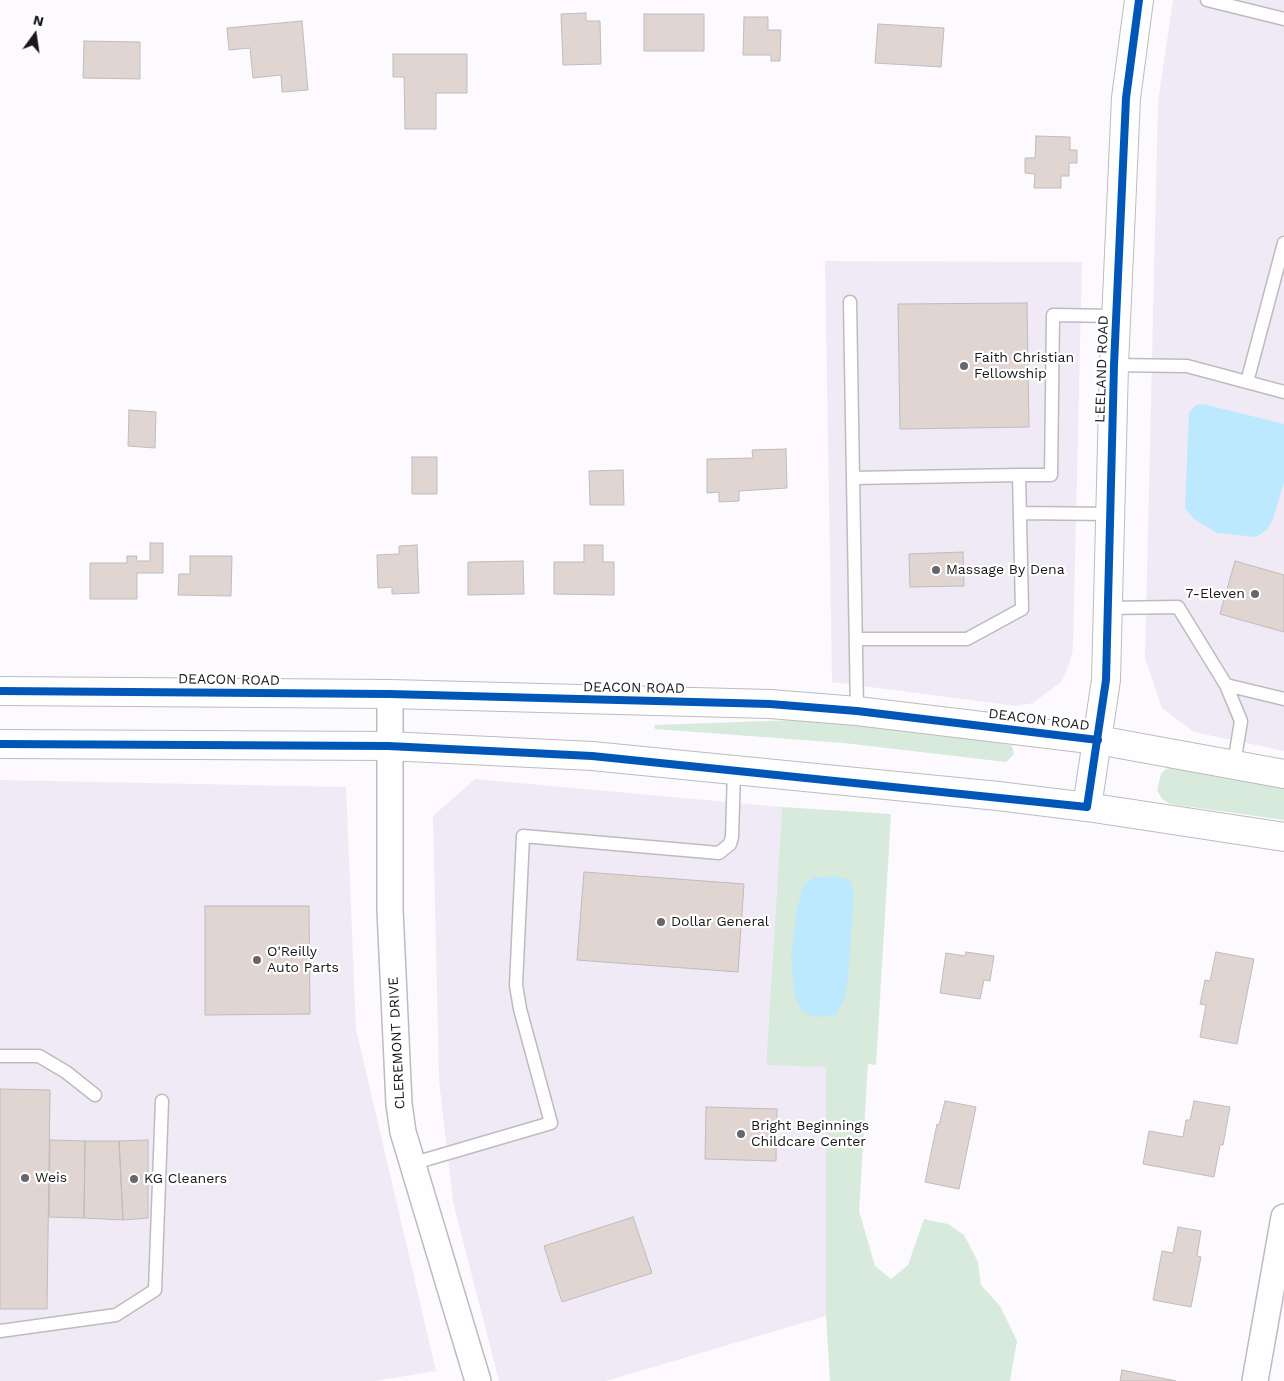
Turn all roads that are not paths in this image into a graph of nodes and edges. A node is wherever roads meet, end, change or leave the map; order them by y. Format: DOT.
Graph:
graph roads {
  1 [pos="1139,0"];
  2 [pos="1207,0"];
  3 [pos="1284,19"];
  4 [pos="1284,243"];
  5 [pos="850,302"];
  6 [pos="1116,316"];
  7 [pos="1114,365"];
  8 [pos="1247,382"];
  9 [pos="1284,392"];
  10 [pos="1019,475"];
  11 [pos="853,478"];
  12 [pos="1020,513"];
  13 [pos="1110,514"];
  14 [pos="1108,608"];
  15 [pos="856,639"];
  16 [pos="1226,685"];
  17 [pos="0,690"];
  18 [pos="390,694"];
  19 [pos="1284,699"];
  20 [pos="857,711"];
  21 [pos="1098,740"];
  22 [pos="0,744"];
  23 [pos="388,746"];
  24 [pos="1234,764"];
  25 [pos="734,770"];
  26 [pos="1284,774"];
  27 [pos="1087,807"];
  28 [pos="1284,837"];
  29 [pos="0,1056"];
  30 [pos="95,1095"];
  31 [pos="162,1101"];
  32 [pos="411,1164"];
  33 [pos="1284,1217"];
  34 [pos="0,1331"];
  35 [pos="478,1381"];
  36 [pos="1255,1381"];
  1 -- 6 [label="main road, LEELAND ROAD"];
  2 -- 3 [label="lane"];
  4 -- 8 [label="lane"];
  5 -- 11 [label="lane"];
  6 -- 7 [label="main road, LEELAND ROAD"];
  6 -- 10 [label="lane"];
  7 -- 8 [label="lane"];
  7 -- 13 [label="main road, LEELAND ROAD"];
  8 -- 9 [label="lane"];
  10 -- 11 [label="lane"];
  10 -- 12 [label="lane"];
  11 -- 15 [label="lane"];
  12 -- 13 [label="lane"];
  12 -- 15 [label="lane"];
  13 -- 14 [label="main road, LEELAND ROAD"];
  14 -- 16 [label="lane"];
  14 -- 21 [label="main road, LEELAND ROAD"];
  15 -- 20 [label="lane"];
  16 -- 19 [label="lane"];
  16 -- 24 [label="lane"];
  17 -- 18 [label="main road, DEACON ROAD"];
  18 -- 20 [label="main road, DEACON ROAD"];
  18 -- 23 [label="street, CLEREMONT DRIVE"];
  20 -- 21 [label="main road, DEACON ROAD"];
  21 -- 24 [label="main road, DEACON ROAD"];
  21 -- 27 [label="main road, DEACON ROAD"];
  22 -- 23 [label="main road"];
  23 -- 25 [label="main road"];
  23 -- 32 [label="street, CLEREMONT DRIVE"];
  24 -- 26 [label="main road, DEACON ROAD"];
  25 -- 27 [label="main road"];
  25 -- 32 [label="lane"];
  27 -- 28 [label="main road"];
  29 -- 30 [label="lane"];
  31 -- 34 [label="lane"];
  32 -- 35 [label="street, CLEREMONT DRIVE"];
  33 -- 36 [label="street"];
}
